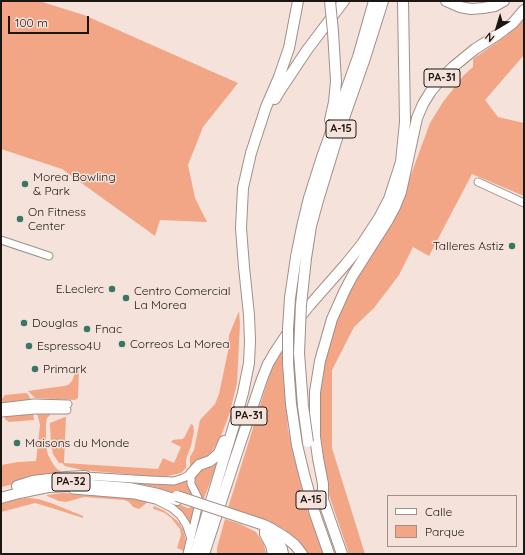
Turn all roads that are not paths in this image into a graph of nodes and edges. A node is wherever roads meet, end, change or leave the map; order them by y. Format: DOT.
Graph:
graph roads {
  1 [pos="298,1"];
  2 [pos="330,1"];
  3 [pos="344,1"];
  4 [pos="374,1"];
  5 [pos="383,1"];
  6 [pos="403,1"];
  7 [pos="446,1"];
  8 [pos="504,1"];
  9 [pos="524,10"];
  10 [pos="261,125"];
  11 [pos="322,156"];
  12 [pos="404,176"];
  13 [pos="478,182"];
  14 [pos="524,203"];
  15 [pos="1,240"];
  16 [pos="49,256"];
  17 [pos="301,258"];
  18 [pos="322,292"];
  19 [pos="247,375"];
  20 [pos="1,407"];
  21 [pos="1,413"];
  22 [pos="236,456"];
  23 [pos="191,474"];
  24 [pos="85,476"];
  25 [pos="17,486"];
  26 [pos="33,490"];
  27 [pos="1,491"];
  28 [pos="1,498"];
  29 [pos="177,498"];
  30 [pos="323,500"];
  31 [pos="242,519"];
  32 [pos="262,529"];
  33 [pos="191,539"];
  34 [pos="187,554"];
  35 [pos="195,554"];
  36 [pos="204,554"];
  37 [pos="212,554"];
  38 [pos="273,554"];
  39 [pos="282,554"];
  40 [pos="302,554"];
  41 [pos="330,554"];
  42 [pos="342,554"];
  1 -- 10 [label="highway"];
  2 -- 11 [label="highway, bridge"];
  3 -- 10 [label="highway, PA-31"];
  4 -- 11 [label="highway, A-15"];
  5 -- 17 [label="highway, A-15"];
  6 -- 18 [label="highway"];
  7 -- 8 [label="highway"];
  9 -- 12 [label="highway, PA-31"];
  10 -- 19 [label="highway, PA-31"];
  11 -- 17 [label="highway, A-15"];
  12 -- 18 [label="highway, PA-31"];
  12 -- 30 [label="highway"];
  13 -- 14 [label="street"];
  15 -- 16 [label="street"];
  17 -- 30 [label="highway, A-15, bridge"];
  17 -- 41 [label="highway, A-15, bridge"];
  18 -- 22 [label="highway, PA-31"];
  19 -- 23 [label="highway"];
  19 -- 35 [label="highway, PA-31"];
  20 -- 21 [label="street"];
  22 -- 36 [label="highway, PA-31"];
  22 -- 37 [label="highway"];
  23 -- 24 [label="street"];
  23 -- 33 [label="street"];
  24 -- 25 [label="highway"];
  25 -- 27 [label="highway, PA-32"];
  25 -- 29 [label="highway, PA-32"];
  26 -- 28 [label="highway, PA-32"];
  26 -- 29 [label="highway, PA-32"];
  26 -- 33 [label="street"];
  29 -- 31 [label="highway, PA-32, bridge"];
  30 -- 42 [label="highway, A-15"];
  31 -- 32 [label="highway, PA-32"];
  31 -- 40 [label="highway, PA-32"];
  32 -- 38 [label="highway"];
  32 -- 39 [label="highway, PA-32"];
  33 -- 34 [label="street"];
}
